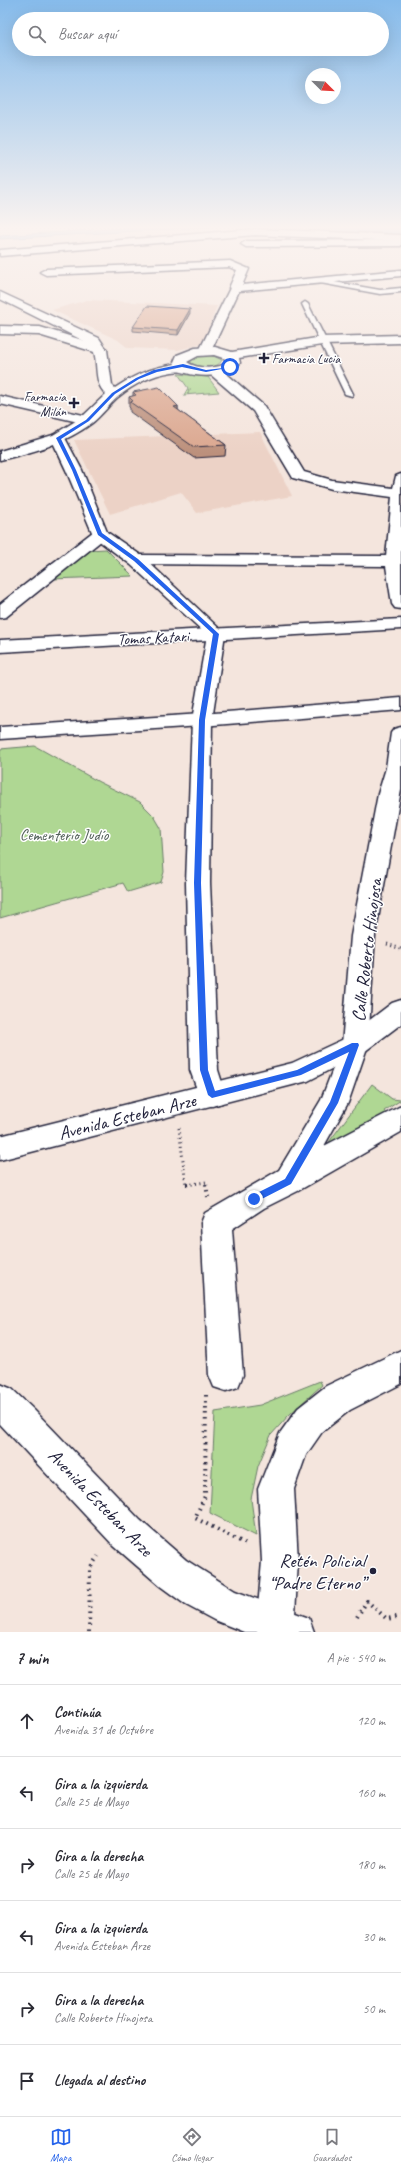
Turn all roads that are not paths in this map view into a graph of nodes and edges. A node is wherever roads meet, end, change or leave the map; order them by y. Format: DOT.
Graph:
graph roads {
  1 [pos="13,301"];
  2 [pos="229,301"];
  3 [pos="305,304"];
  4 [pos="0,330"];
  5 [pos="401,339"];
  6 [pos="322,341"];
  7 [pos="101,350"];
  8 [pos="205,351"];
  9 [pos="231,356"];
  10 [pos="183,366"];
  11 [pos="215,371"];
  12 [pos="114,394"];
  13 [pos="349,394"];
  14 [pos="0,400"];
  15 [pos="87,420"];
  16 [pos="58,438"];
  17 [pos="0,456"];
  18 [pos="400,488"];
  19 [pos="100,534"];
  20 [pos="136,560"];
  21 [pos="394,561"];
  22 [pos="401,604"];
  23 [pos="0,613"];
  24 [pos="401,624"];
  25 [pos="216,634"];
  26 [pos="0,646"];
  27 [pos="401,704"];
  28 [pos="202,720"];
  29 [pos="0,733"];
  30 [pos="401,733"];
  31 [pos="395,793"];
  32 [pos="401,1010"];
  33 [pos="355,1045"];
  34 [pos="212,1095"];
  35 [pos="401,1118"];
  36 [pos="0,1148"];
  37 [pos="288,1182"];
  38 [pos="401,1366"];
  39 [pos="216,1386"];
  40 [pos="0,1401"];
  41 [pos="282,1629"];
  1 -- 7 [label="street"];
  2 -- 8 [label="street"];
  3 -- 6 [label="lane"];
  4 -- 7 [label="street"];
  5 -- 6 [label="street"];
  6 -- 9 [label="street"];
  6 -- 13 [label="lane"];
  7 -- 12 [label="street"];
  8 -- 9 [label="street"];
  8 -- 10 [label="street"];
  9 -- 11 [label="street"];
  10 -- 11 [label="street"];
  10 -- 12 [label="street"];
  11 -- 18 [label="street"];
  12 -- 15 [label="street"];
  14 -- 15 [label="street"];
  15 -- 16 [label="street"];
  16 -- 17 [label="street"];
  16 -- 19 [label="street"];
  18 -- 21 [label="street"];
  19 -- 20 [label="street"];
  19 -- 23 [label="street"];
  20 -- 21 [label="street"];
  20 -- 25 [label="street"];
  21 -- 22 [label="street"];
  24 -- 25 [label="street, Tomas Katari"];
  25 -- 26 [label="street, Tomas Katari"];
  25 -- 28 [label="street"];
  27 -- 28 [label="street"];
  28 -- 29 [label="street"];
  28 -- 34 [label="street"];
  30 -- 31 [label="street, Calle Roberto Hinojosa"];
  31 -- 33 [label="street, Calle Roberto Hinojosa"];
  32 -- 33 [label="street, Avenida Esteban Arze"];
  33 -- 34 [label="street, Avenida Esteban Arze"];
  33 -- 37 [label="street, Calle Roberto Hinojosa"];
  34 -- 36 [label="street, Avenida Esteban Arze"];
  35 -- 37 [label="street"];
  37 -- 39 [label="street"];
  38 -- 41 [label="street"];
  40 -- 41 [label="street, Avenida Esteban Arze"];
}
